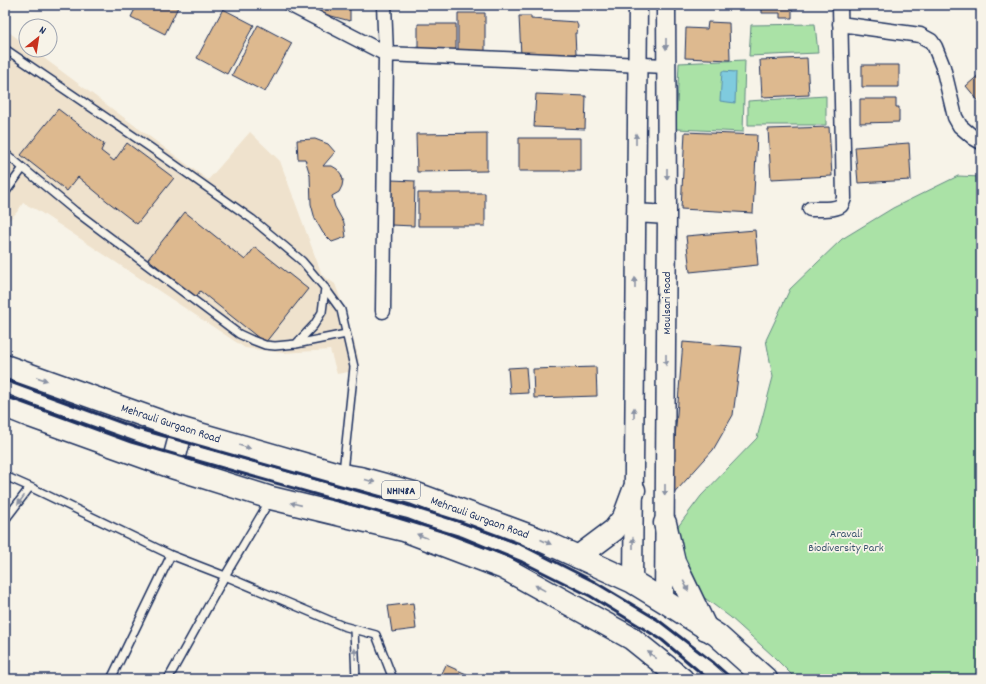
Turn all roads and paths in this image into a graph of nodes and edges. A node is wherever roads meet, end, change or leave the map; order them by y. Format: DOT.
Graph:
graph roads {
  1 [pos="291,5"];
  2 [pos="384,5"];
  3 [pos="638,5"];
  4 [pos="666,5"];
  5 [pos="840,5"];
  6 [pos="840,24"];
  7 [pos="5,49"];
  8 [pos="386,54"];
  9 [pos="637,65"];
  10 [pos="666,66"];
  11 [pos="981,142"];
  12 [pos="5,153"];
  13 [pos="23,168"];
  14 [pos="5,193"];
  15 [pos="810,209"];
  16 [pos="636,213"];
  17 [pos="667,215"];
  18 [pos="325,288"];
  19 [pos="383,310"];
  20 [pos="346,334"];
  21 [pos="296,344"];
  22 [pos="5,366"];
  23 [pos="5,406"];
  24 [pos="182,429"];
  25 [pos="172,467"];
  26 [pos="342,475"];
  27 [pos="5,476"];
  28 [pos="30,487"];
  29 [pos="634,490"];
  30 [pos="271,498"];
  31 [pos="5,520"];
  32 [pos="665,523"];
  33 [pos="171,555"];
  34 [pos="578,557"];
  35 [pos="225,576"];
  36 [pos="633,582"];
  37 [pos="664,601"];
  38 [pos="354,629"];
  39 [pos="706,629"];
  40 [pos="111,679"];
  41 [pos="168,679"];
  42 [pos="356,679"];
  43 [pos="393,679"];
  44 [pos="682,679"];
  45 [pos="766,679"];
  1 -- 8 [label="street"];
  2 -- 8 [label="street"];
  3 -- 9 [label="street"];
  4 -- 10 [label="street, Moulsari Road, one-way"];
  5 -- 6 [label="street"];
  6 -- 11 [label="street"];
  6 -- 15 [label="street"];
  7 -- 18 [label="lane"];
  8 -- 9 [label="street"];
  8 -- 19 [label="street"];
  9 -- 10 [label="street"];
  16 -- 9 [label="street, one-way"];
  10 -- 17 [label="street, Moulsari Road, one-way"];
  12 -- 13 [label="lane"];
  13 -- 14 [label="lane"];
  13 -- 21 [label="lane"];
  16 -- 17 [label="street"];
  29 -- 16 [label="street, one-way"];
  17 -- 32 [label="street, Moulsari Road, one-way"];
  18 -- 20 [label="lane"];
  18 -- 21 [label="lane"];
  20 -- 21 [label="lane"];
  20 -- 26 [label="lane"];
  22 -- 24 [label="main road, Mehrauli Gurgaon Road / NH148A, one-way"];
  23 -- 25 [label="main road"];
  24 -- 25 [label="main road"];
  24 -- 26 [label="main road, Mehrauli Gurgaon Road / NH148A, one-way"];
  25 -- 30 [label="main road"];
  26 -- 34 [label="main road, Mehrauli Gurgaon Road / NH148A, one-way"];
  27 -- 28 [label="lane"];
  28 -- 31 [label="lane, one-way"];
  28 -- 33 [label="lane"];
  29 -- 34 [label="main road"];
  36 -- 29 [label="street, one-way"];
  30 -- 35 [label="lane"];
  44 -- 30 [label="main road, one-way"];
  32 -- 37 [label="street, Moulsari Road"];
  32 -- 39 [label="main road, one-way"];
  33 -- 35 [label="lane"];
  33 -- 40 [label="lane"];
  34 -- 36 [label="main road, Mehrauli Gurgaon Road / NH148A"];
  35 -- 38 [label="lane"];
  35 -- 41 [label="lane"];
  36 -- 37 [label="main road, Mehrauli Gurgaon Road / NH148A"];
  37 -- 39 [label="main road, Mehrauli Gurgaon Road / NH148A"];
  42 -- 38 [label="lane, one-way"];
  38 -- 43 [label="lane"];
  39 -- 45 [label="main road, Mehrauli Gurgaon Road / NH148A"];
}
